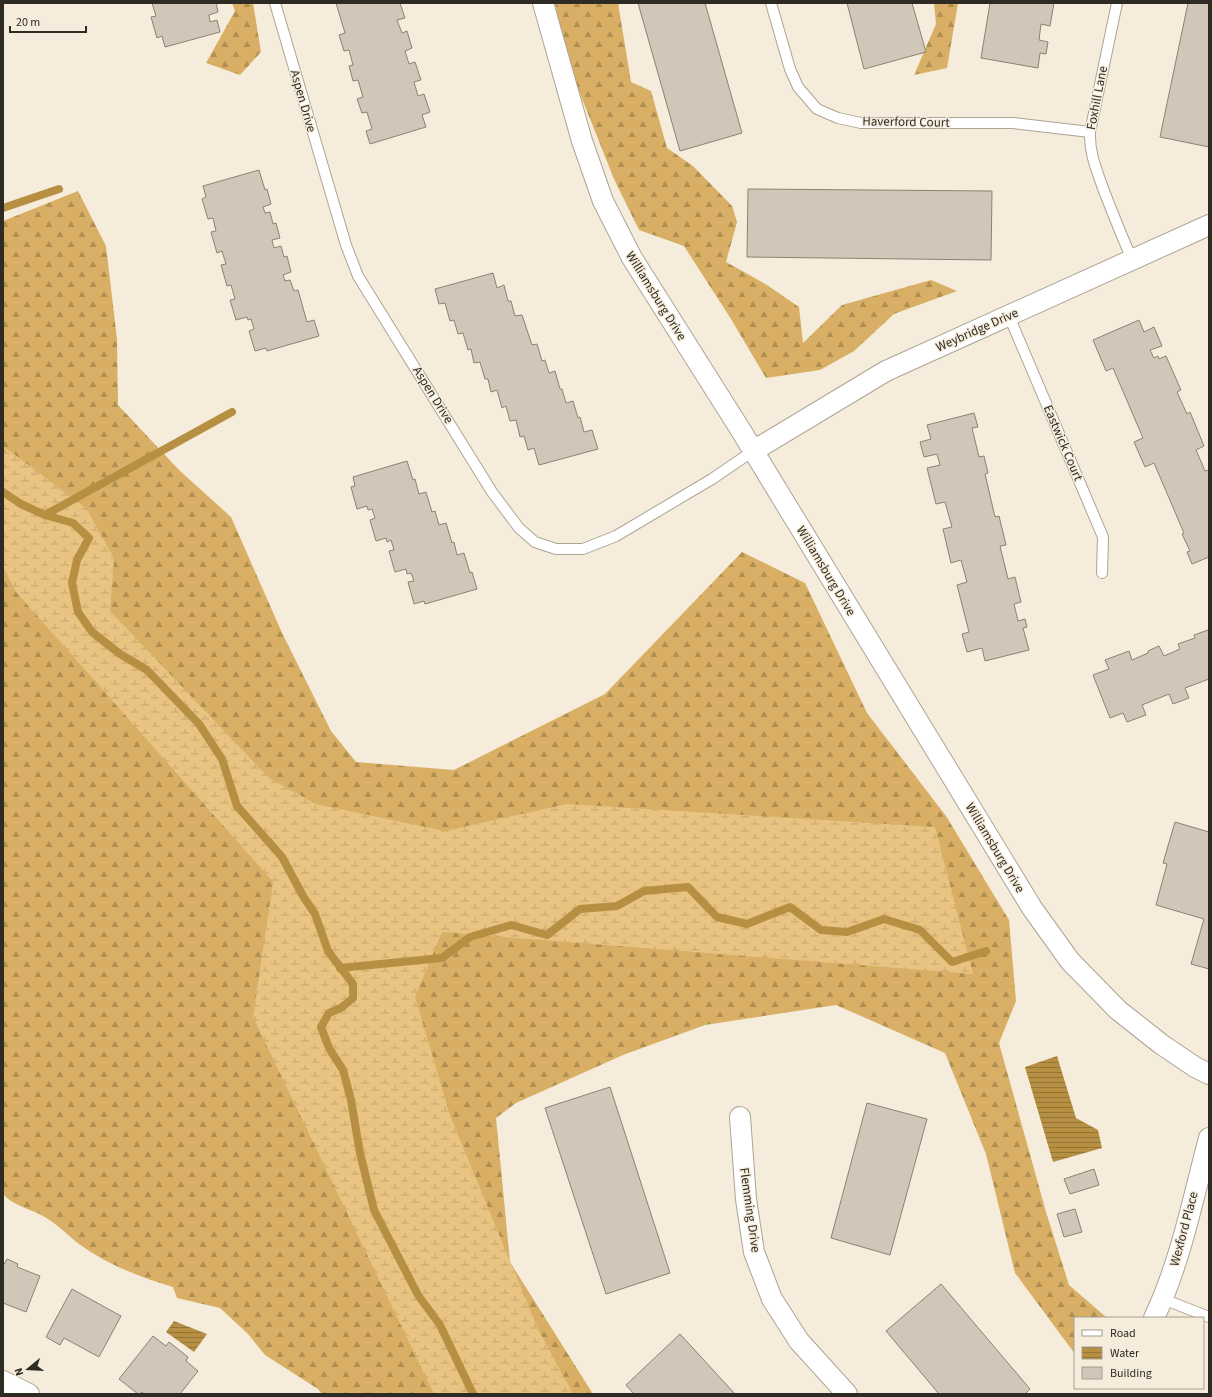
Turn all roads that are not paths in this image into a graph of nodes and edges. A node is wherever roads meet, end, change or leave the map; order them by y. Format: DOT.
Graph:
graph roads {
  1 [pos="275,3"];
  2 [pos="543,3"];
  3 [pos="772,3"];
  4 [pos="1117,3"];
  5 [pos="1090,132"];
  6 [pos="1209,225"];
  7 [pos="1132,259"];
  8 [pos="1009,316"];
  9 [pos="753,451"];
  10 [pos="1102,573"];
  11 [pos="1209,1074"];
  12 [pos="740,1117"];
  13 [pos="1209,1138"];
  14 [pos="1163,1299"];
  15 [pos="1154,1317"];
  16 [pos="1209,1318"];
  17 [pos="3,1381"];
  18 [pos="29,1394"];
  19 [pos="847,1394"];
  1 -- 9 [label="lane, Aspen Drive"];
  2 -- 9 [label="street, Williamsburg Drive"];
  3 -- 5 [label="lane, Haverford Court"];
  4 -- 5 [label="lane, Foxhill Lane"];
  5 -- 7 [label="lane, Foxhill Lane"];
  6 -- 7 [label="street, Weybridge Drive"];
  7 -- 8 [label="street, Weybridge Drive"];
  8 -- 9 [label="street, Weybridge Drive"];
  8 -- 10 [label="lane, Eastwick Court"];
  9 -- 11 [label="street, Williamsburg Drive"];
  12 -- 19 [label="street, Flemming Drive"];
  13 -- 14 [label="street, Wexford Place"];
  14 -- 15 [label="street, Wexford Place"];
  14 -- 16 [label="lane"];
  17 -- 18 [label="street"];
}
